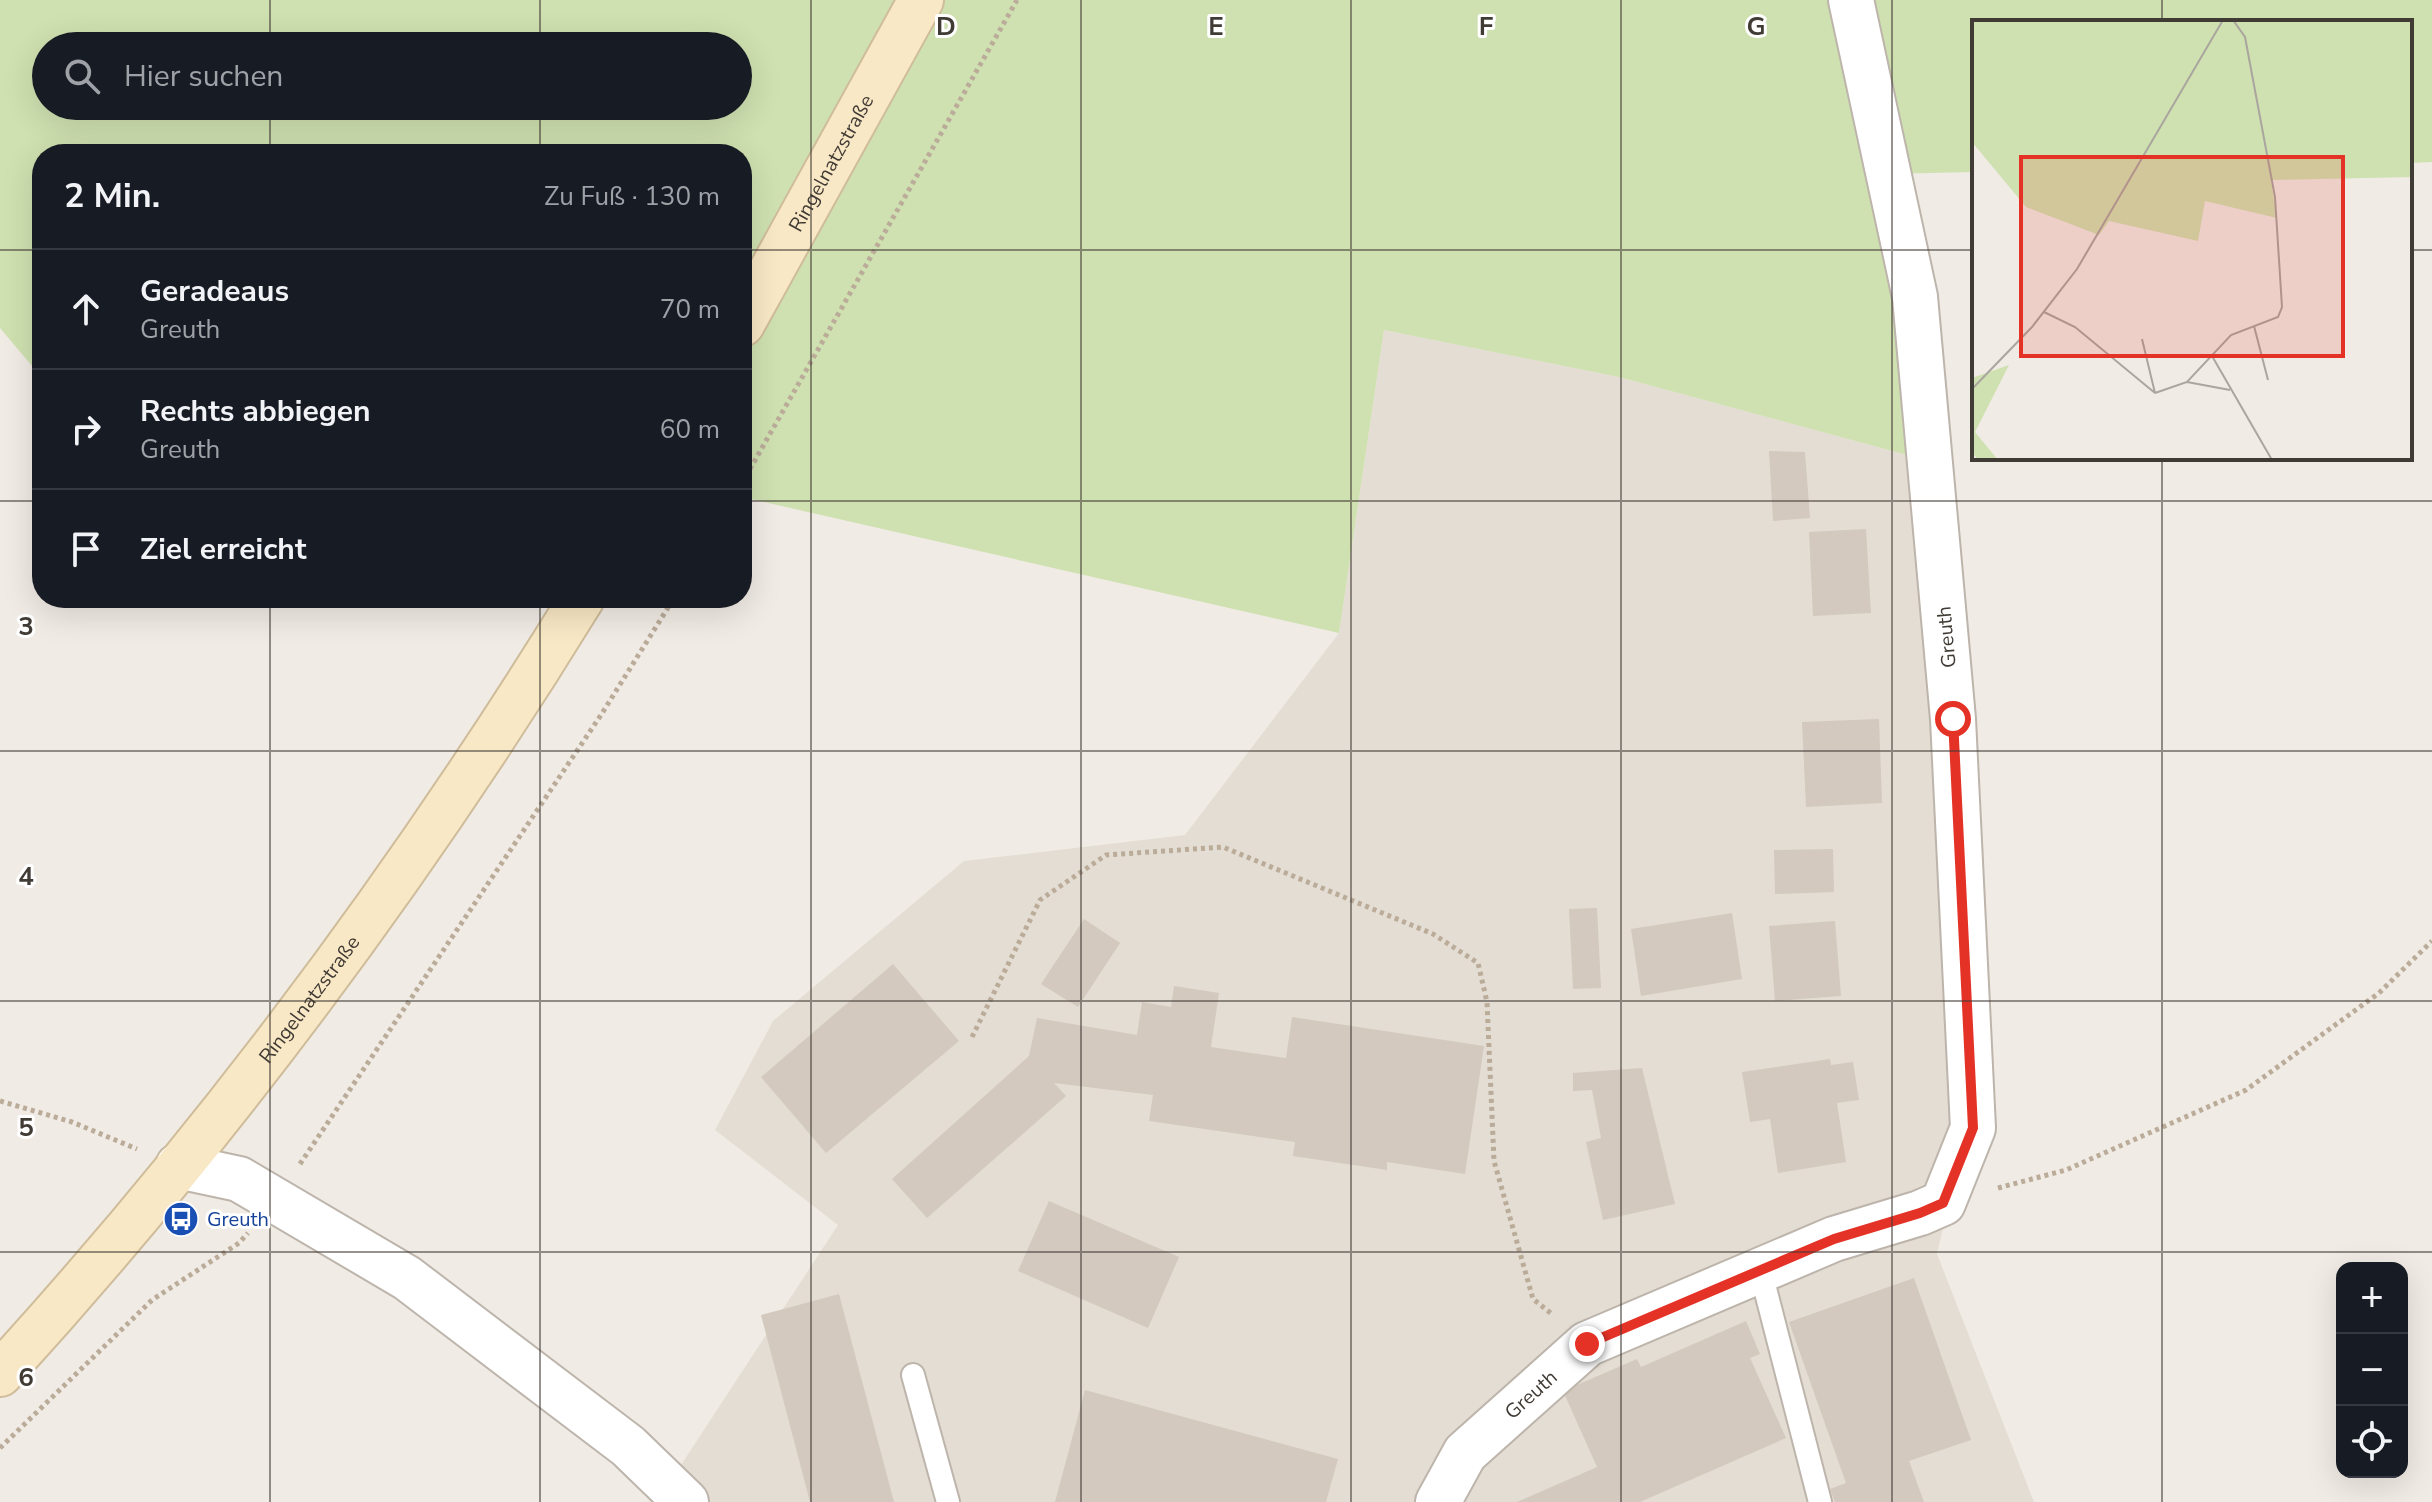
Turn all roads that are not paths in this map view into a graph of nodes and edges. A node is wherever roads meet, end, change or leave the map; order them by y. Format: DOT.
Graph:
graph roads {
  1 [pos="921,0"];
  2 [pos="1851,0"];
  3 [pos="752,306"];
  4 [pos="575,608"];
  5 [pos="178,1166"];
  6 [pos="1760,1269"];
  7 [pos="0,1374"];
  8 [pos="913,1375"];
  9 [pos="1439,1501"];
  10 [pos="686,1502"];
  11 [pos="948,1502"];
  12 [pos="1820,1502"];
  1 -- 3 [label="main road, Ringelnatzstraße"];
  2 -- 6 [label="street, Greuth"];
  4 -- 5 [label="main road, Ringelnatzstraße"];
  5 -- 7 [label="main road, Ringelnatzstraße"];
  5 -- 10 [label="street"];
  6 -- 9 [label="street, Greuth"];
  6 -- 12 [label="lane"];
  8 -- 11 [label="lane"];
}
